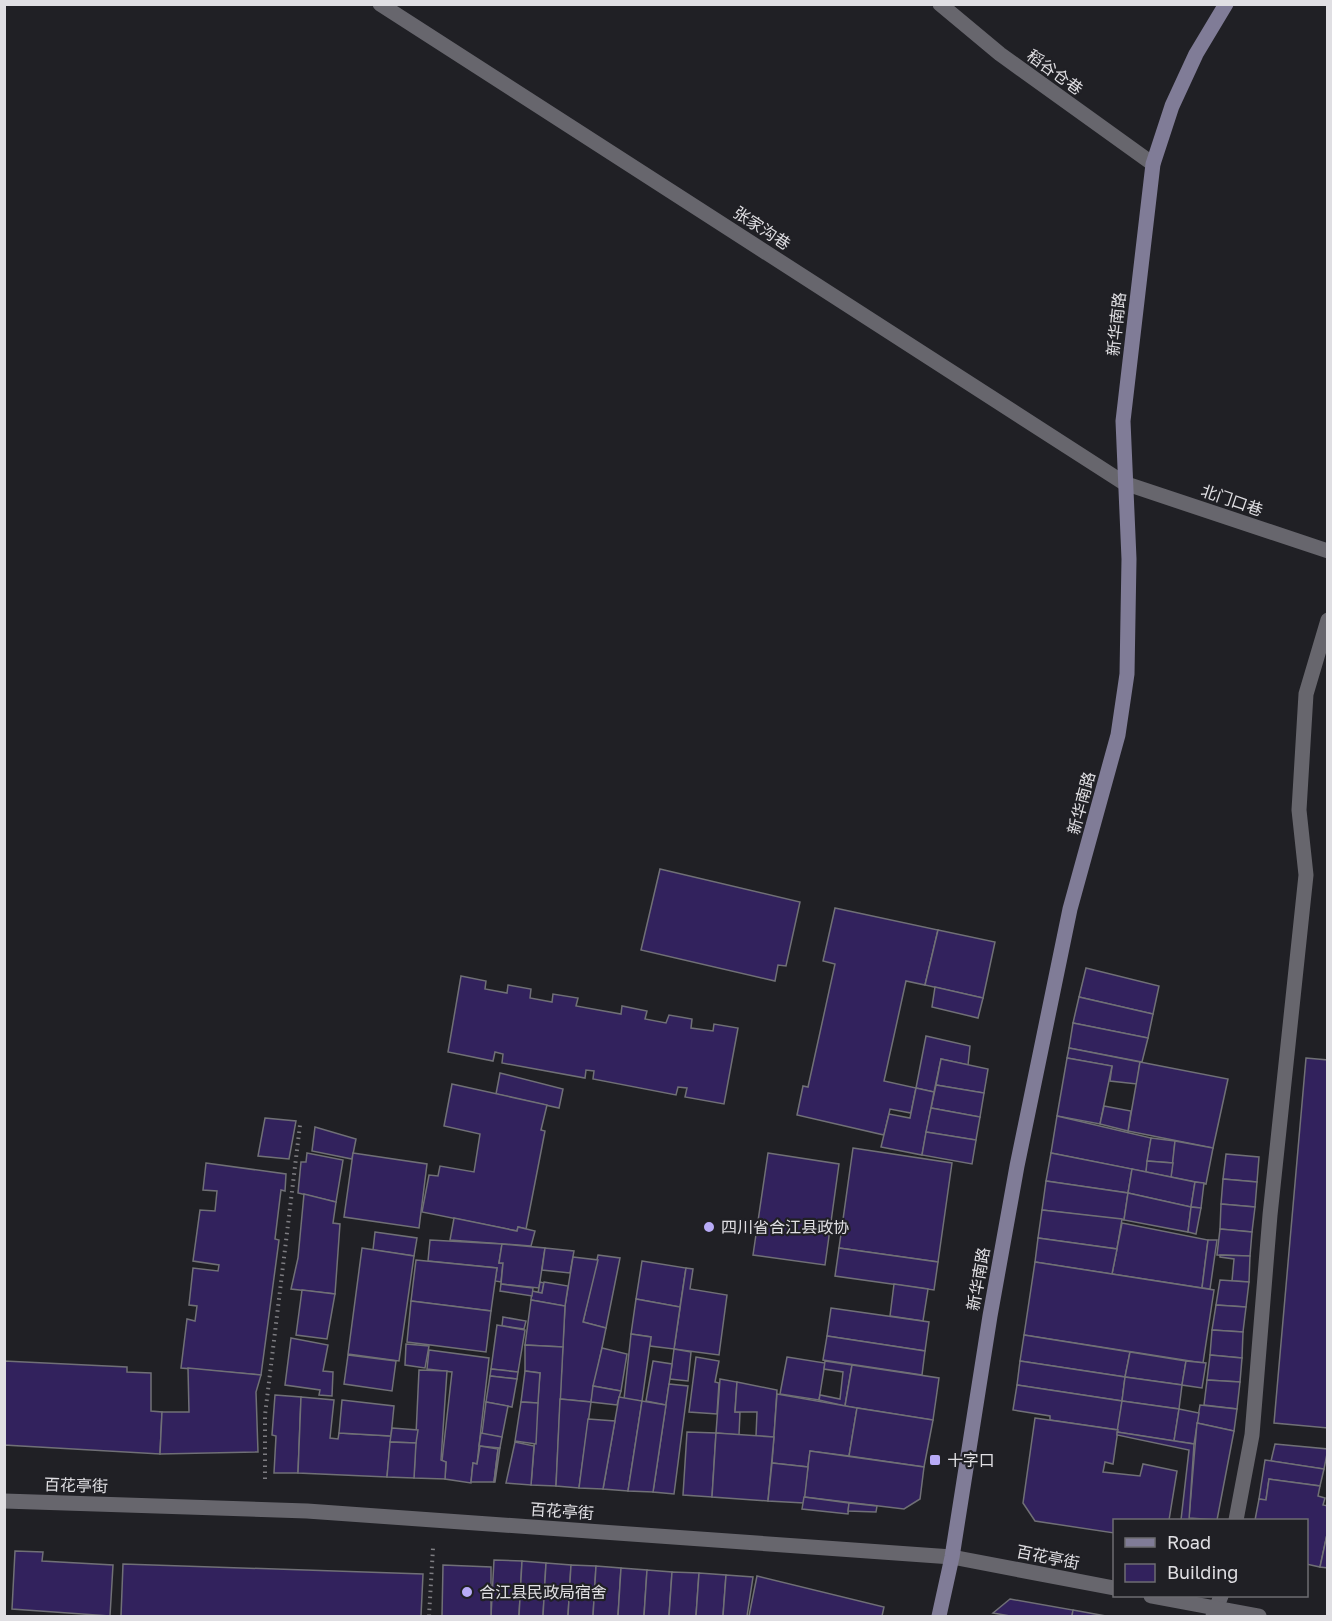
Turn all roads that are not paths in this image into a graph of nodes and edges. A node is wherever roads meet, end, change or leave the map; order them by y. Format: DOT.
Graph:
graph roads {
  1 [pos="380,4"];
  2 [pos="940,4"];
  3 [pos="1226,4"];
  4 [pos="1152,164"];
  5 [pos="1124,483"];
  6 [pos="1328,551"];
  7 [pos="1328,620"];
  8 [pos="4,1501"];
  9 [pos="1236,1519"];
  10 [pos="952,1557"];
  11 [pos="1113,1588"];
  12 [pos="1157,1597"];
  13 [pos="1218,1607"];
  14 [pos="939,1617"];
  15 [pos="1260,1617"];
  1 -- 5 [label="street, 张家沟巷"];
  2 -- 4 [label="street, 稻谷仓巷"];
  3 -- 4 [label="street, 新华南路"];
  4 -- 5 [label="street, 新华南路"];
  5 -- 6 [label="street, 北门口巷"];
  5 -- 10 [label="street, 新华南路"];
  7 -- 9 [label="street"];
  8 -- 10 [label="street, 百花亭街"];
  10 -- 11 [label="street, 百花亭街"];
  10 -- 14 [label="street, 新华南路"];
  12 -- 13 [label="street"];
  13 -- 15 [label="street"];
}
